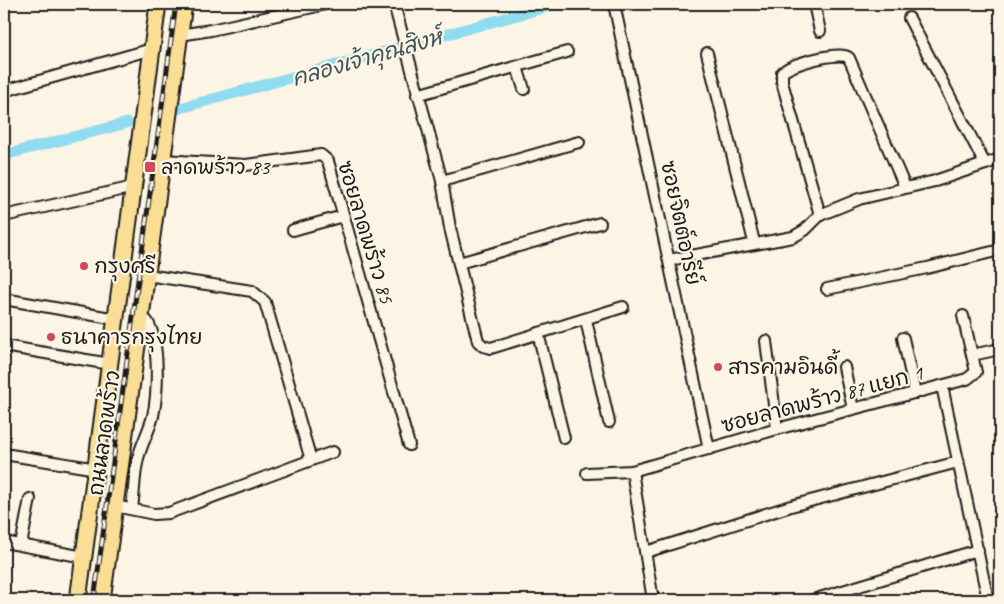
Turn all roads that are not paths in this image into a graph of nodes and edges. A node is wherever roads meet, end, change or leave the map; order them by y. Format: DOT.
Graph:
graph roads {
  1 [pos="158,4"];
  2 [pos="184,4"];
  3 [pos="326,4"];
  4 [pos="394,4"];
  5 [pos="614,4"];
  6 [pos="814,4"];
  7 [pos="909,18"];
  8 [pos="820,31"];
  9 [pos="180,35"];
  10 [pos="152,49"];
  11 [pos="567,52"];
  12 [pos="707,53"];
  13 [pos="517,67"];
  14 [pos="524,89"];
  15 [pos="4,91"];
  16 [pos="417,95"];
  17 [pos="579,142"];
  18 [pos="1000,159"];
  19 [pos="163,160"];
  20 [pos="985,164"];
  21 [pos="442,181"];
  22 [pos="134,187"];
  23 [pos="905,187"];
  24 [pos="820,215"];
  25 [pos="4,216"];
  26 [pos="344,216"];
  27 [pos="600,223"];
  28 [pos="293,230"];
  29 [pos="754,242"];
  30 [pos="1000,250"];
  31 [pos="669,260"];
  32 [pos="459,263"];
  33 [pos="147,275"];
  34 [pos="827,288"];
  35 [pos="4,299"];
  36 [pos="623,307"];
  37 [pos="963,316"];
  38 [pos="116,319"];
  39 [pos="140,320"];
  40 [pos="586,320"];
  41 [pos="538,333"];
  42 [pos="903,338"];
  43 [pos="766,341"];
  44 [pos="4,346"];
  45 [pos="1000,349"];
  46 [pos="972,355"];
  47 [pos="110,364"];
  48 [pos="844,367"];
  49 [pos="942,386"];
  50 [pos="915,393"];
  51 [pos="852,408"];
  52 [pos="609,422"];
  53 [pos="776,429"];
  54 [pos="564,438"];
  55 [pos="408,445"];
  56 [pos="709,449"];
  57 [pos="332,452"];
  58 [pos="4,454"];
  59 [pos="311,460"];
  60 [pos="958,462"];
  61 [pos="96,469"];
  62 [pos="632,471"];
  63 [pos="587,473"];
  64 [pos="30,499"];
  65 [pos="115,506"];
  66 [pos="132,509"];
  67 [pos="4,542"];
  68 [pos="21,545"];
  69 [pos="978,550"];
  70 [pos="646,552"];
  71 [pos="84,558"];
  72 [pos="78,600"];
  73 [pos="102,600"];
  74 [pos="654,600"];
  75 [pos="813,600"];
  76 [pos="988,600"];
  1 -- 10 [label="main road, ถนนลาดพร้าว"];
  2 -- 9 [label="main road, ถนนลาดพร้าว"];
  3 -- 9 [label="street"];
  4 -- 16 [label="street"];
  5 -- 31 [label="street, ซอยจิตต์อารีย์"];
  6 -- 8 [label="street"];
  7 -- 20 [label="street"];
  9 -- 19 [label="main road, ถนนลาดพร้าว"];
  10 -- 15 [label="street"];
  10 -- 22 [label="main road, ถนนลาดพร้าว"];
  11 -- 13 [label="street"];
  12 -- 29 [label="street"];
  13 -- 14 [label="street"];
  13 -- 16 [label="street"];
  16 -- 21 [label="street"];
  17 -- 21 [label="street"];
  18 -- 20 [label="street"];
  19 -- 26 [label="street, ซอยลาดพร้าว 85"];
  19 -- 33 [label="main road, ถนนลาดพร้าว"];
  20 -- 23 [label="street"];
  21 -- 32 [label="street"];
  22 -- 25 [label="street"];
  22 -- 38 [label="main road, ถนนลาดพร้าว"];
  23 -- 24 [label="street"];
  23 -- 24 [label="street"];
  24 -- 29 [label="street"];
  26 -- 28 [label="street"];
  26 -- 55 [label="street, ซอยลาดพร้าว 85"];
  27 -- 32 [label="street"];
  29 -- 31 [label="street"];
  30 -- 34 [label="street"];
  31 -- 56 [label="street, ซอยจิตต์อารีย์"];
  32 -- 41 [label="street"];
  33 -- 39 [label="main road, ถนนลาดพร้าว"];
  33 -- 59 [label="street"];
  35 -- 38 [label="street"];
  36 -- 40 [label="street"];
  37 -- 46 [label="street"];
  38 -- 47 [label="main road, ถนนลาดพร้าว"];
  39 -- 65 [label="main road, ถนนลาดพร้าว"];
  39 -- 66 [label="street"];
  40 -- 41 [label="street"];
  40 -- 52 [label="street"];
  41 -- 54 [label="street"];
  42 -- 50 [label="street"];
  43 -- 53 [label="street"];
  44 -- 47 [label="street"];
  45 -- 46 [label="street"];
  46 -- 49 [label="street, ซอยลาดพร้าว 87 แยก 1"];
  47 -- 61 [label="main road, ถนนลาดพร้าว"];
  48 -- 51 [label="street"];
  49 -- 50 [label="street, ซอยลาดพร้าว 87 แยก 1"];
  49 -- 60 [label="street"];
  50 -- 51 [label="street, ซอยลาดพร้าว 87 แยก 1"];
  51 -- 53 [label="street, ซอยลาดพร้าว 87 แยก 1"];
  53 -- 56 [label="street, ซอยลาดพร้าว 87 แยก 1"];
  56 -- 62 [label="street, ซอยลาดพร้าว 87 แยก 1"];
  57 -- 59 [label="street"];
  58 -- 61 [label="street"];
  59 -- 66 [label="street"];
  60 -- 69 [label="street"];
  60 -- 70 [label="street"];
  61 -- 71 [label="main road, ถนนลาดพร้าว"];
  62 -- 63 [label="street, ซอยลาดพร้าว 87 แยก 1"];
  62 -- 70 [label="street"];
  64 -- 68 [label="street"];
  65 -- 66 [label="street"];
  65 -- 73 [label="main road, ถนนลาดพร้าว"];
  67 -- 68 [label="street"];
  68 -- 71 [label="street"];
  69 -- 75 [label="street"];
  69 -- 76 [label="street"];
  70 -- 74 [label="street"];
  71 -- 72 [label="main road, ถนนลาดพร้าว"];
}
